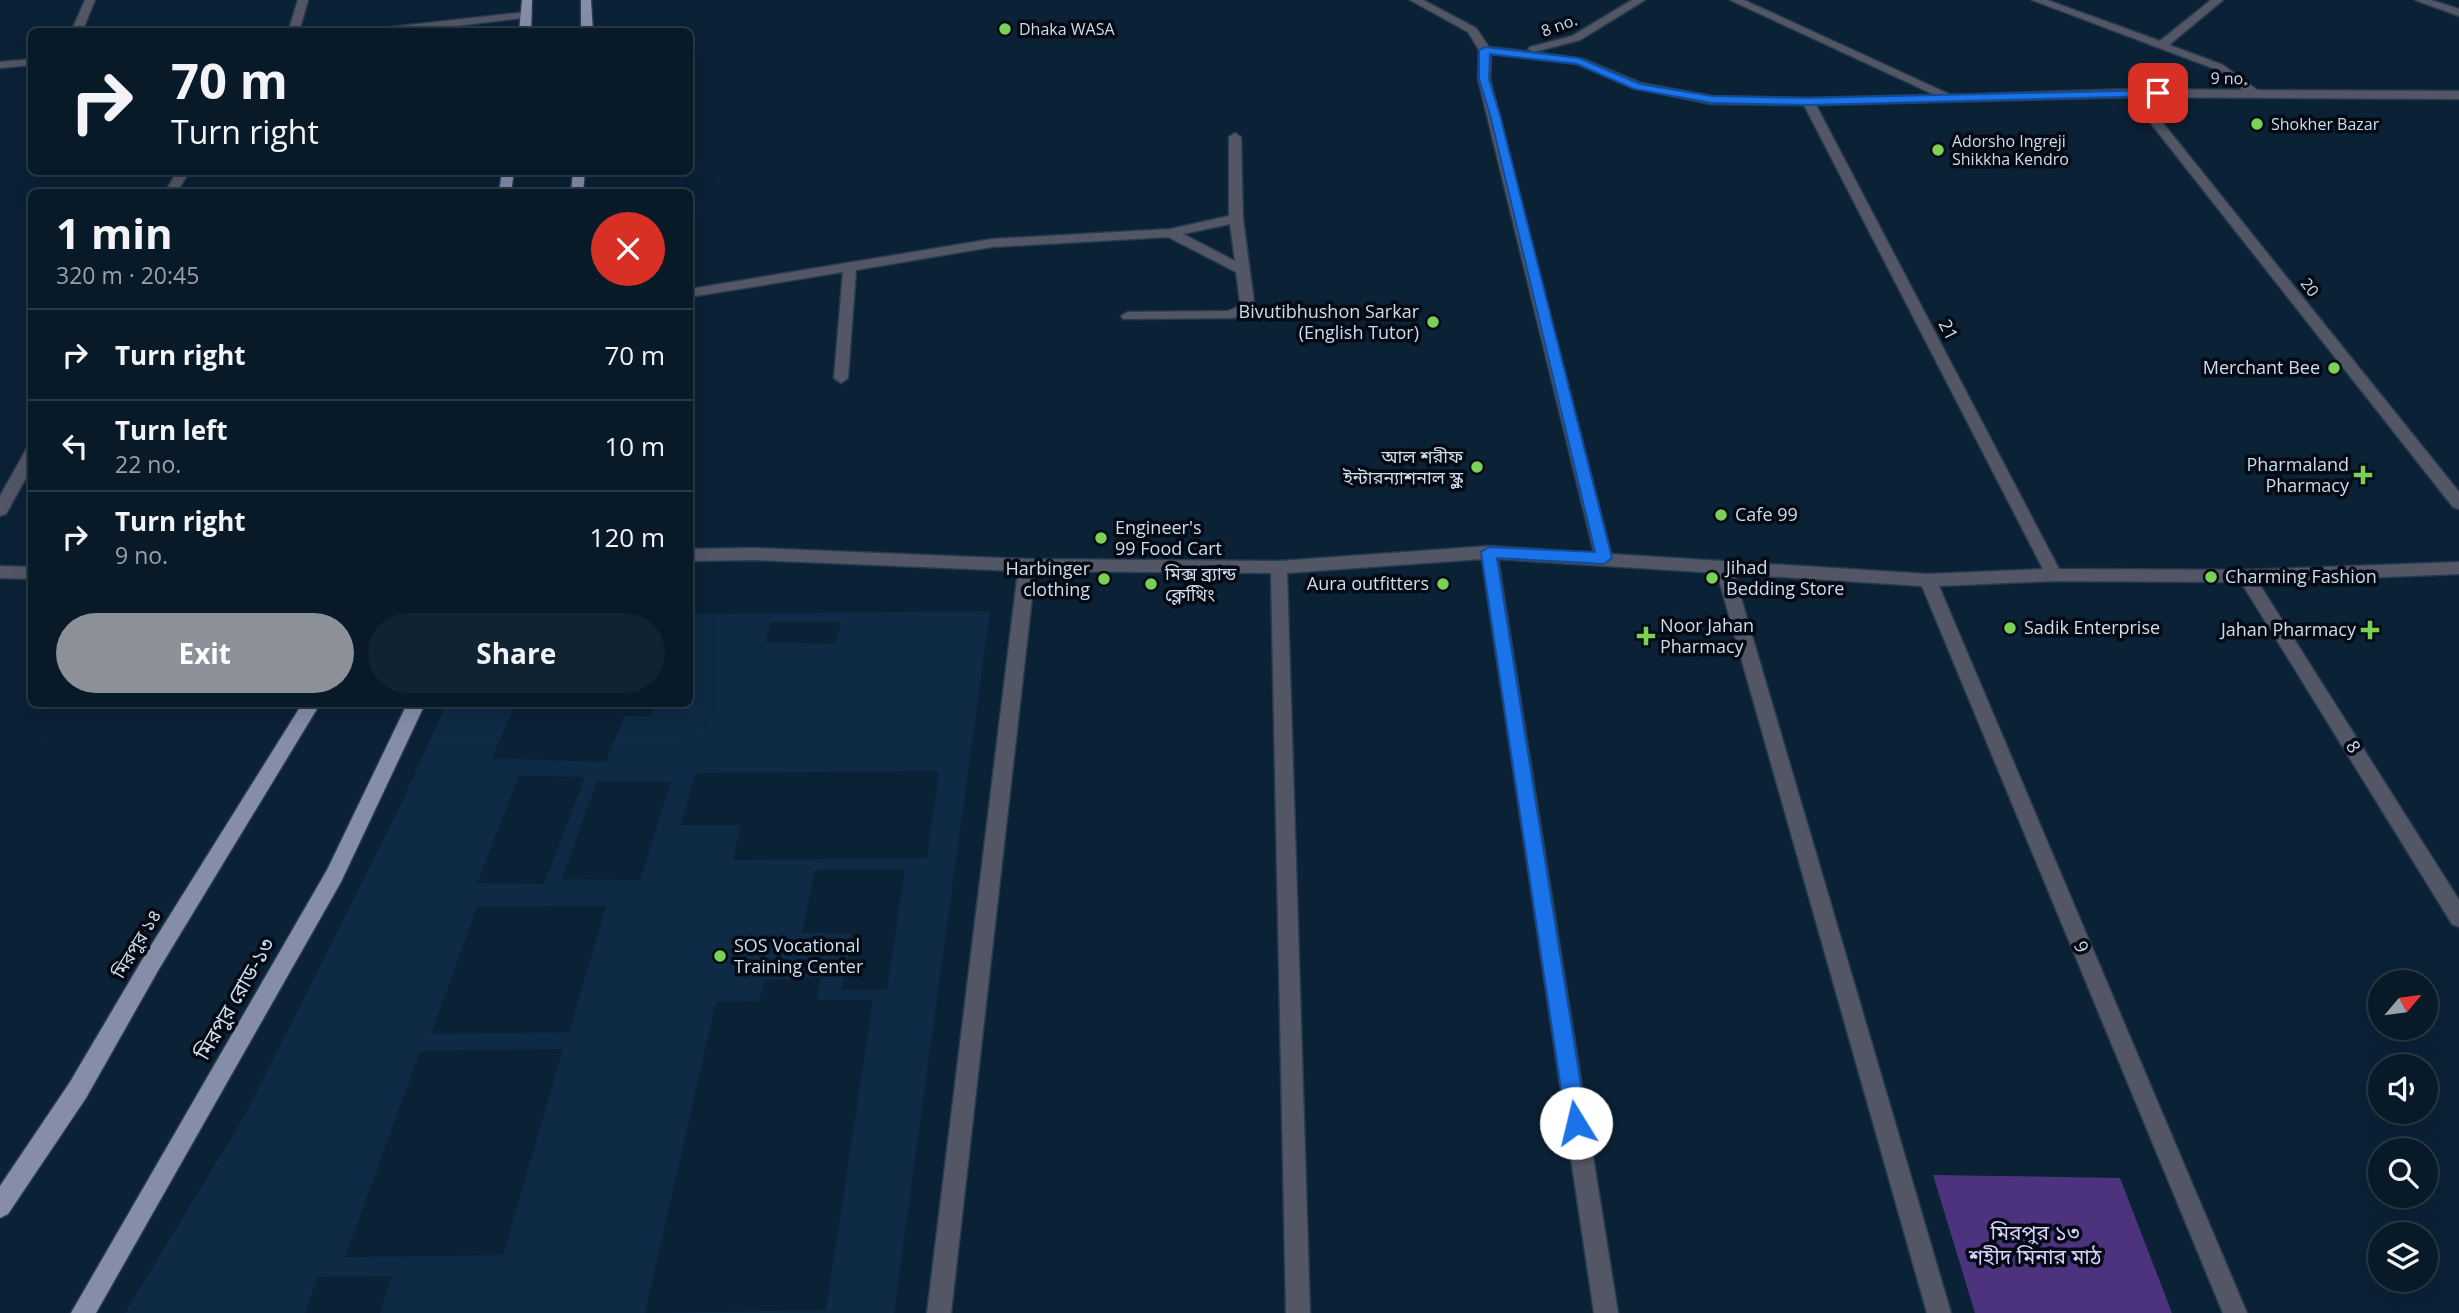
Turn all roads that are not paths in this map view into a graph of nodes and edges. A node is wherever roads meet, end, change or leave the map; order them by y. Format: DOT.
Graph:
graph roads {
  1 [pos="90,0"];
  2 [pos="303,0"];
  3 [pos="527,0"];
  4 [pos="586,0"];
  5 [pos="1415,0"];
  6 [pos="1640,0"];
  7 [pos="1735,0"];
  8 [pos="2037,0"];
  9 [pos="2218,0"];
  10 [pos="2420,0"];
  11 [pos="2459,13"];
  12 [pos="526,15"];
  13 [pos="78,28"];
  14 [pos="294,28"];
  15 [pos="409,28"];
  16 [pos="524,28"];
  17 [pos="587,28"];
  18 [pos="2161,46"];
  19 [pos="1485,50"];
  20 [pos="28,62"];
  21 [pos="0,65"];
  22 [pos="2133,93"];
  23 [pos="2255,94"];
  24 [pos="2459,95"];
  25 [pos="1950,97"];
  26 [pos="1808,102"];
  27 [pos="1235,137"];
  28 [pos="1236,219"];
  29 [pos="1170,233"];
  30 [pos="850,266"];
  31 [pos="1242,270"];
  32 [pos="693,292"];
  33 [pos="1128,316"];
  34 [pos="841,378"];
  35 [pos="28,459"];
  36 [pos="2459,503"];
  37 [pos="0,510"];
  38 [pos="1489,552"];
  39 [pos="693,555"];
  40 [pos="1604,558"];
  41 [pos="1027,565"];
  42 [pos="1723,566"];
  43 [pos="1279,567"];
  44 [pos="2459,568"];
  45 [pos="0,572"];
  46 [pos="28,573"];
  47 [pos="2054,575"];
  48 [pos="2246,576"];
  49 [pos="1928,580"];
  50 [pos="309,707"];
  51 [pos="415,707"];
  52 [pos="2459,918"];
  53 [pos="0,1206"];
  54 [pos="83,1313"];
  55 [pos="939,1313"];
  56 [pos="1298,1313"];
  57 [pos="1606,1313"];
  58 [pos="1939,1313"];
  59 [pos="2235,1313"];
  1 -- 13 [label="street"];
  2 -- 14 [label="street"];
  3 -- 12 [label="main road"];
  4 -- 17 [label="main road"];
  5 -- 19 [label="street"];
  6 -- 19 [label="street, 8 no."];
  7 -- 25 [label="street, 9 no."];
  8 -- 18 [label="street, 9 no."];
  9 -- 18 [label="street"];
  10 -- 11 [label="street"];
  12 -- 15 [label="street"];
  12 -- 16 [label="main road"];
  18 -- 23 [label="street, 9 no."];
  19 -- 26 [label="street, 9 no."];
  19 -- 40 [label="street"];
  20 -- 21 [label="street"];
  22 -- 23 [label="street, 9 no."];
  22 -- 25 [label="street, 9 no."];
  22 -- 36 [label="street, 20"];
  23 -- 24 [label="street, 9 no."];
  25 -- 26 [label="street, 9 no."];
  26 -- 47 [label="street, 21"];
  27 -- 28 [label="street"];
  28 -- 29 [label="street"];
  28 -- 31 [label="street"];
  29 -- 30 [label="street"];
  29 -- 31 [label="street"];
  30 -- 32 [label="street"];
  30 -- 34 [label="street"];
  31 -- 33 [label="street"];
  35 -- 37 [label="street"];
  38 -- 40 [label="street"];
  38 -- 43 [label="street"];
  38 -- 57 [label="street"];
  39 -- 41 [label="street"];
  40 -- 42 [label="street"];
  41 -- 43 [label="street"];
  41 -- 55 [label="street"];
  42 -- 49 [label="street"];
  42 -- 58 [label="street"];
  43 -- 56 [label="street"];
  44 -- 48 [label="street"];
  45 -- 46 [label="street"];
  47 -- 48 [label="street"];
  47 -- 49 [label="street"];
  48 -- 52 [label="street, 8"];
  49 -- 59 [label="street, 9"];
  50 -- 53 [label="main road, মিরপুর ১৪"];
  51 -- 54 [label="main road, মিরপুর রোড-১৩"];
}
